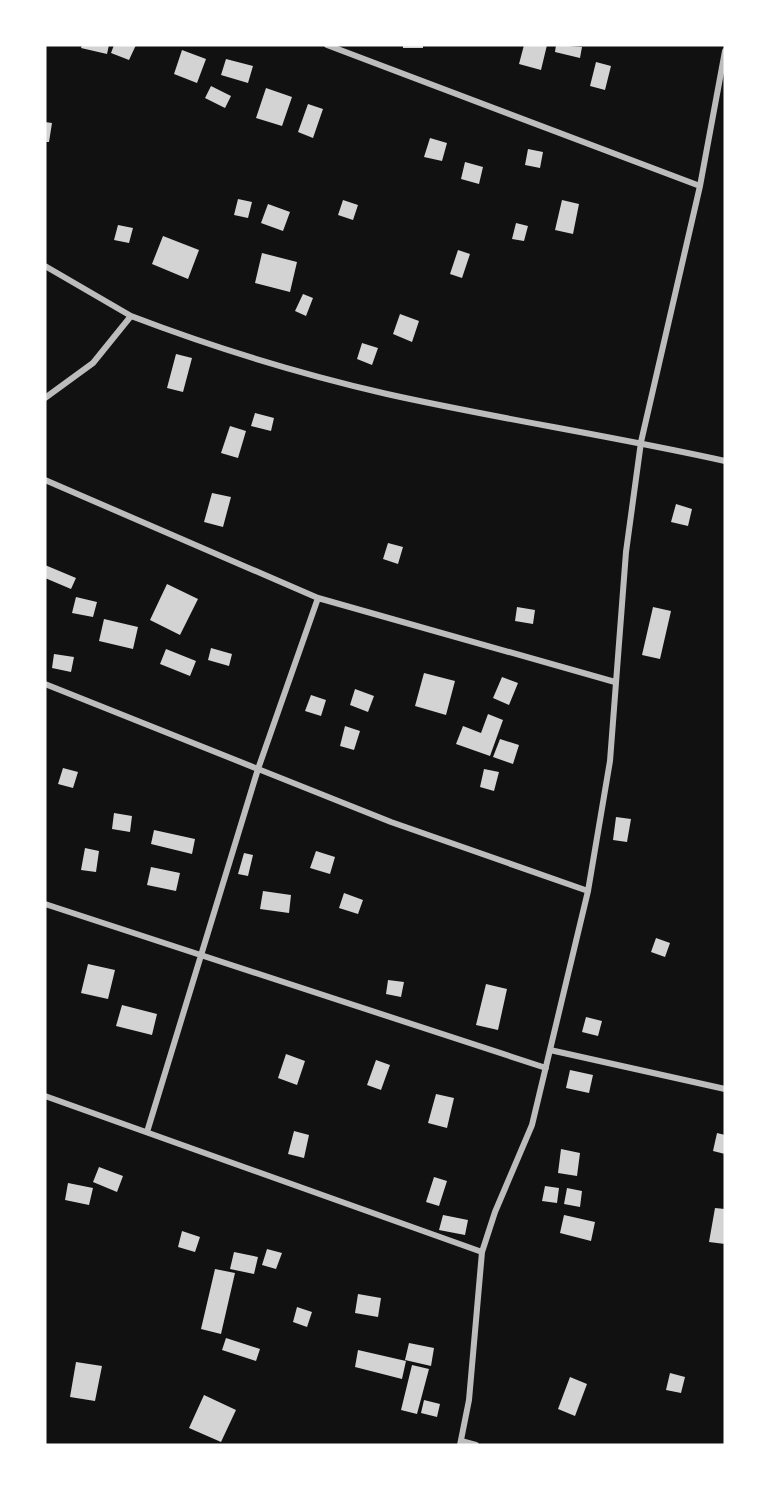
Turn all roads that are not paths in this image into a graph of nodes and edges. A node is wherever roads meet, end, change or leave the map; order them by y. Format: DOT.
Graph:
graph roads {
  1 [pos="327,45"];
  2 [pos="725,51"];
  3 [pos="724,59"];
  4 [pos="700,186"];
  5 [pos="45,266"];
  6 [pos="131,316"];
  7 [pos="45,398"];
  8 [pos="641,442"];
  9 [pos="725,461"];
  10 [pos="45,480"];
  11 [pos="318,598"];
  12 [pos="615,682"];
  13 [pos="45,684"];
  14 [pos="258,769"];
  15 [pos="588,891"];
  16 [pos="45,904"];
  17 [pos="200,955"];
  18 [pos="550,1050"];
  19 [pos="546,1068"];
  20 [pos="725,1089"];
  21 [pos="45,1096"];
  22 [pos="147,1132"];
  23 [pos="482,1252"];
  24 [pos="461,1443"];
  25 [pos="476,1445"];
  1 -- 4 [label="street"];
  2 -- 3 [label="street"];
  3 -- 4 [label="street"];
  4 -- 8 [label="street"];
  5 -- 6 [label="street"];
  6 -- 7 [label="street"];
  6 -- 8 [label="street"];
  8 -- 9 [label="street"];
  8 -- 12 [label="street"];
  10 -- 11 [label="street"];
  11 -- 12 [label="street"];
  11 -- 14 [label="street"];
  12 -- 15 [label="street"];
  13 -- 14 [label="street"];
  14 -- 15 [label="street"];
  14 -- 17 [label="street"];
  15 -- 18 [label="street"];
  16 -- 17 [label="street"];
  17 -- 19 [label="street"];
  17 -- 22 [label="street"];
  18 -- 19 [label="street"];
  18 -- 20 [label="street"];
  19 -- 23 [label="street"];
  21 -- 22 [label="street"];
  22 -- 23 [label="street"];
  23 -- 24 [label="street"];
  24 -- 25 [label="street"];
}
